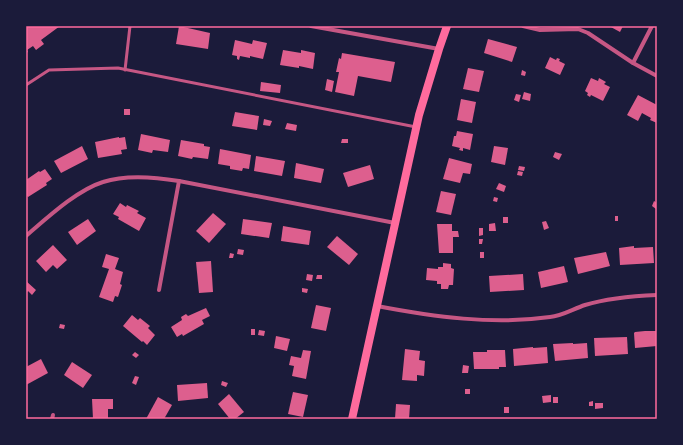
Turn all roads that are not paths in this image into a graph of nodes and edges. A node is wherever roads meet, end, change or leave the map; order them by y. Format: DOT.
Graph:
graph roads {
  1 [pos="130,26"];
  2 [pos="311,26"];
  3 [pos="447,26"];
  4 [pos="523,26"];
  5 [pos="652,26"];
  6 [pos="439,48"];
  7 [pos="633,63"];
  8 [pos="125,70"];
  9 [pos="657,76"];
  10 [pos="26,85"];
  11 [pos="416,127"];
  12 [pos="179,181"];
  13 [pos="395,223"];
  14 [pos="26,236"];
  15 [pos="159,290"];
  16 [pos="657,295"];
  17 [pos="377,306"];
  18 [pos="352,419"];
  1 -- 8 [label="lane"];
  2 -- 6 [label="street"];
  3 -- 6 [label="main road"];
  4 -- 7 [label="street"];
  5 -- 7 [label="street"];
  6 -- 11 [label="main road"];
  7 -- 9 [label="street"];
  8 -- 10 [label="lane"];
  8 -- 11 [label="lane"];
  11 -- 13 [label="main road"];
  12 -- 13 [label="street"];
  12 -- 14 [label="street"];
  12 -- 15 [label="street"];
  13 -- 17 [label="main road"];
  16 -- 17 [label="street"];
  17 -- 18 [label="main road"];
}
